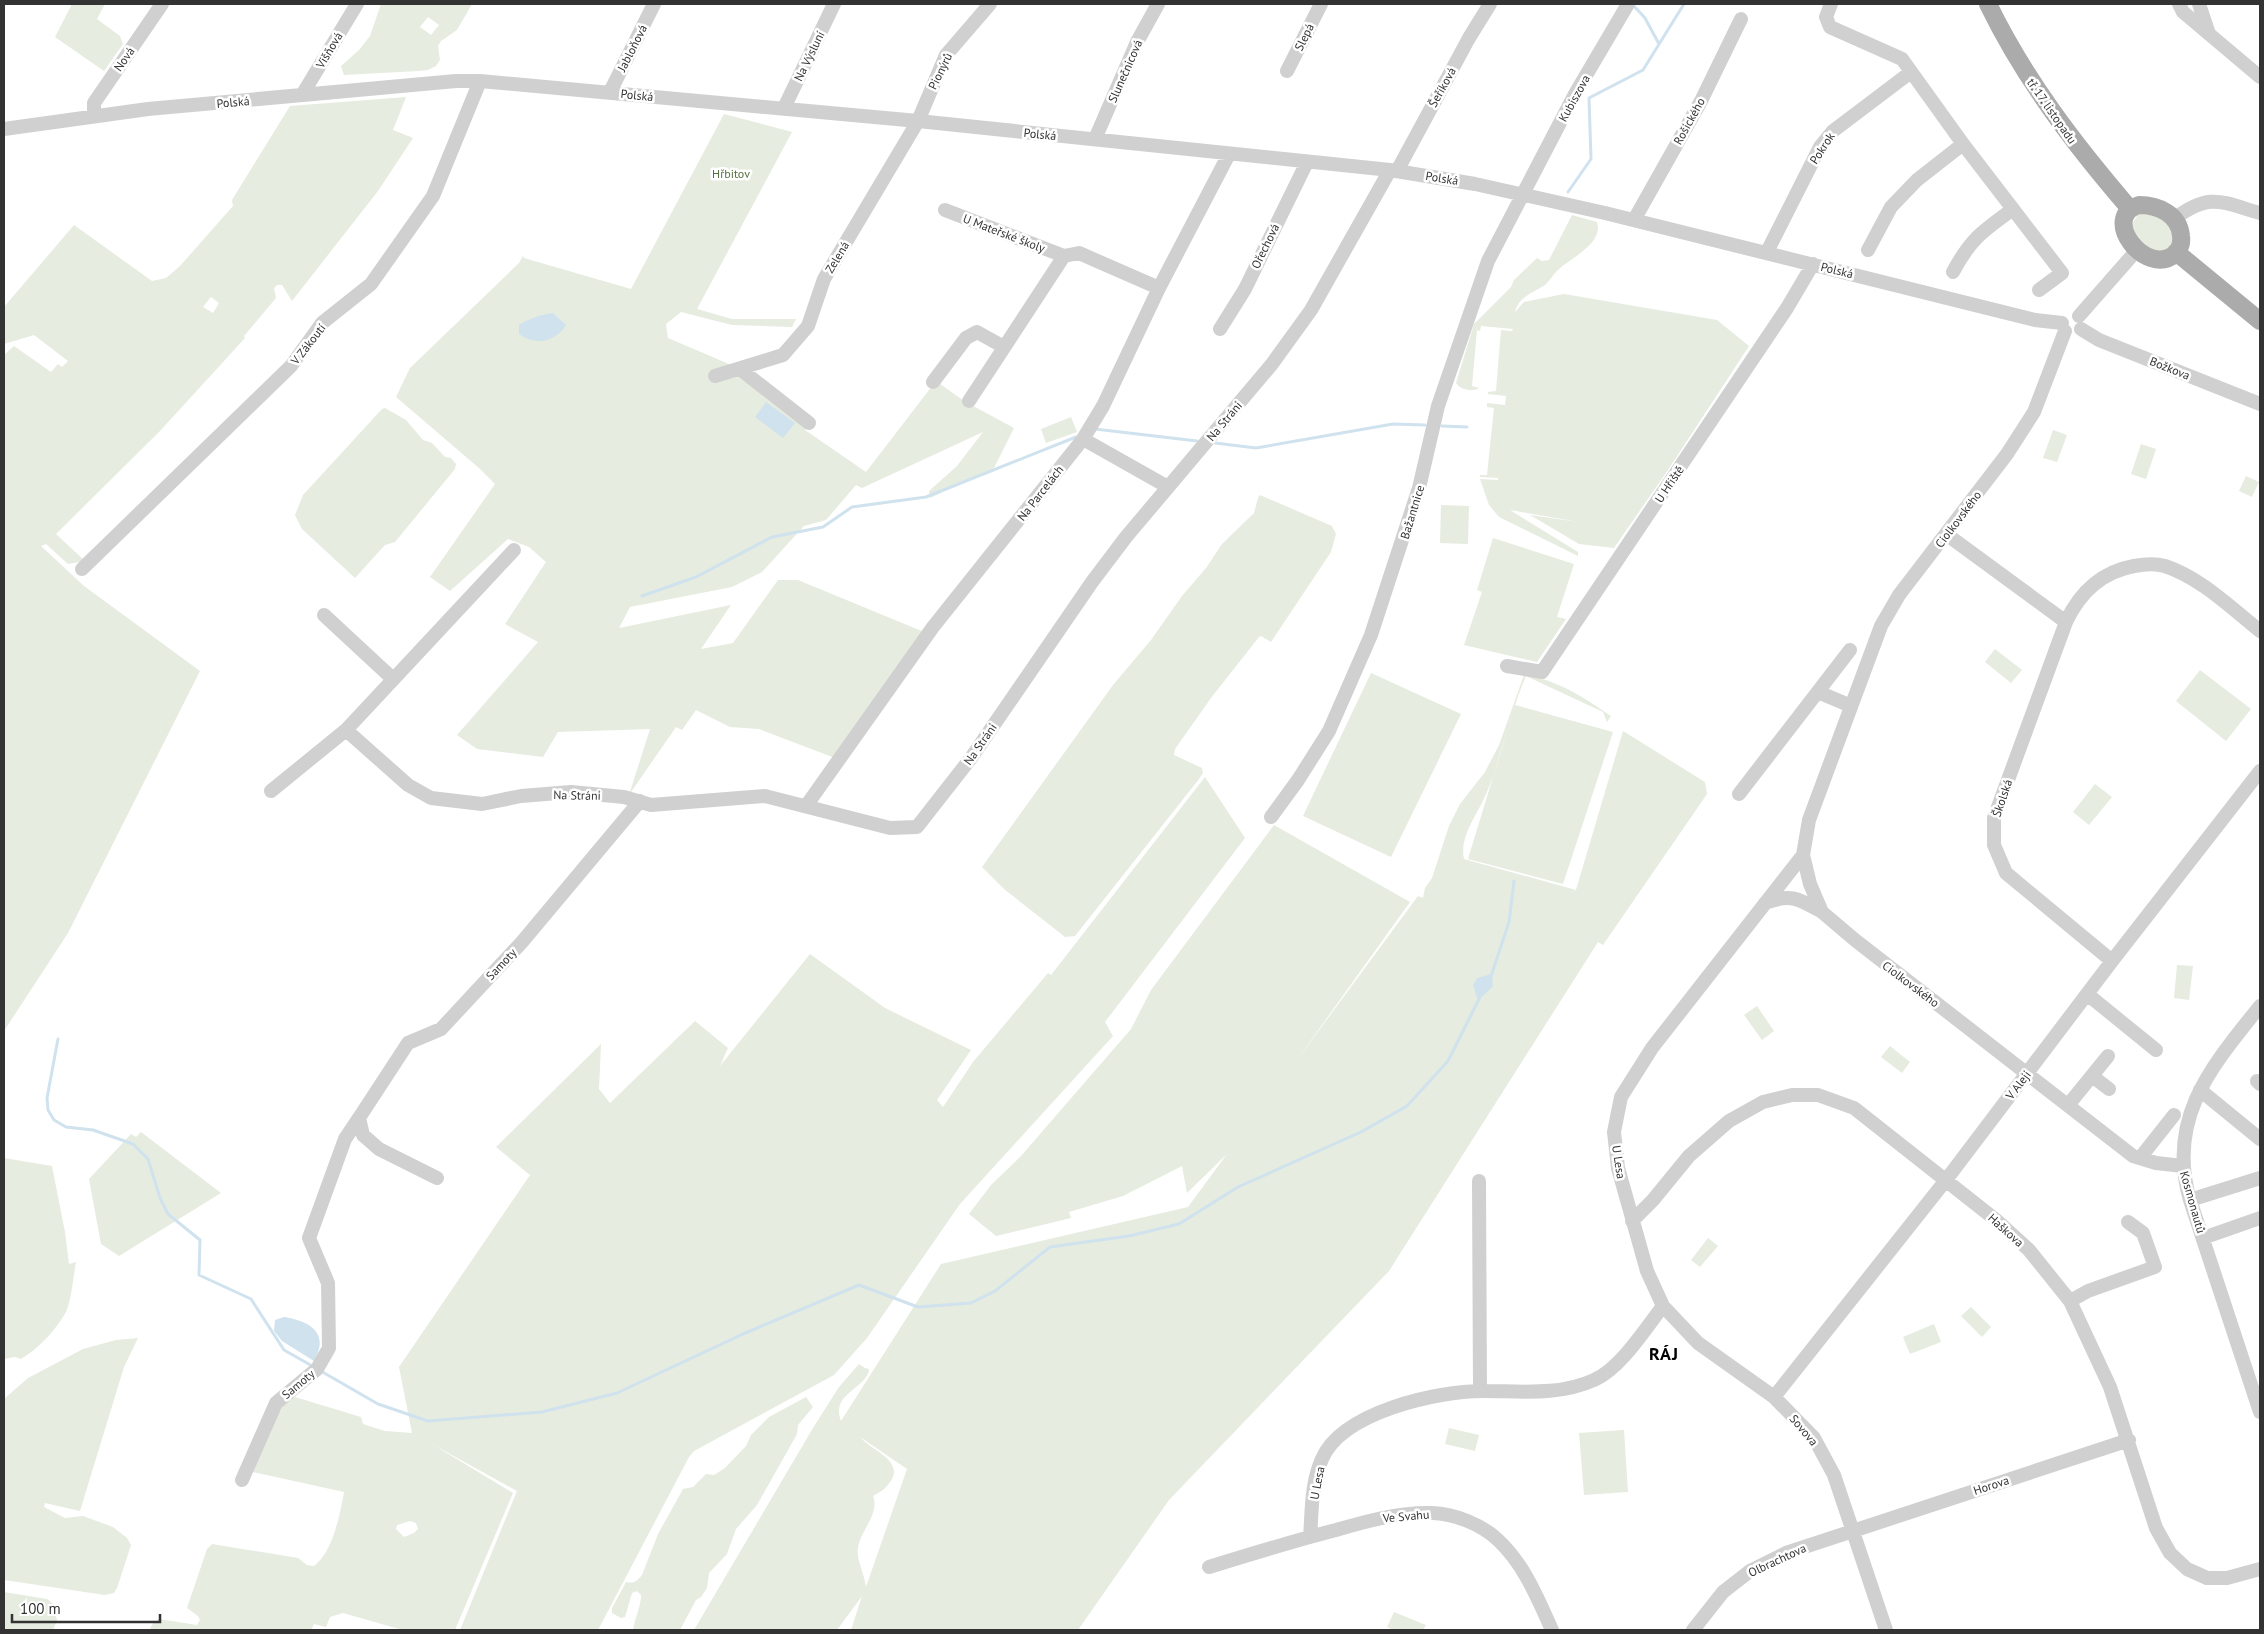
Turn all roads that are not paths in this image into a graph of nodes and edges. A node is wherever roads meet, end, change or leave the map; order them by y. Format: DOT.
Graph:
graph roads {
  1 [pos="162,4"];
  2 [pos="357,4"];
  3 [pos="654,4"];
  4 [pos="834,4"];
  5 [pos="990,4"];
  6 [pos="1158,4"];
  7 [pos="1321,4"];
  8 [pos="1490,4"];
  9 [pos="1628,4"];
  10 [pos="1831,4"];
  11 [pos="1988,4"];
  12 [pos="2179,4"];
  13 [pos="2199,4"];
  14 [pos="1741,19"];
  15 [pos="2209,34"];
  16 [pos="1287,71"];
  17 [pos="1911,72"];
  18 [pos="2260,78"];
  19 [pos="480,81"];
  20 [pos="610,92"];
  21 [pos="302,95"];
  22 [pos="784,108"];
  23 [pos="94,116"];
  24 [pos="918,121"];
  25 [pos="4,129"];
  26 [pos="1095,140"];
  27 [pos="1963,144"];
  28 [pos="1229,154"];
  29 [pos="1307,162"];
  30 [pos="1393,170"];
  31 [pos="1522,194"];
  32 [pos="2013,209"];
  33 [pos="2130,209"];
  34 [pos="945,210"];
  35 [pos="2260,213"];
  36 [pos="2174,219"];
  37 [pos="1634,220"];
  38 [pos="1868,250"];
  39 [pos="2137,250"];
  40 [pos="1767,252"];
  41 [pos="2176,252"];
  42 [pos="1064,256"];
  43 [pos="1813,264"];
  44 [pos="1953,272"];
  45 [pos="1159,288"];
  46 [pos="2038,290"];
  47 [pos="2260,321"];
  48 [pos="2080,323"];
  49 [pos="2063,327"];
  50 [pos="1220,329"];
  51 [pos="1004,347"];
  52 [pos="740,369"];
  53 [pos="715,376"];
  54 [pos="933,382"];
  55 [pos="969,401"];
  56 [pos="2260,404"];
  57 [pos="809,423"];
  58 [pos="1083,439"];
  59 [pos="1168,487"];
  60 [pos="1946,534"];
  61 [pos="514,550"];
  62 [pos="82,569"];
  63 [pos="324,615"];
  64 [pos="2066,622"];
  65 [pos="2260,631"];
  66 [pos="1850,650"];
  67 [pos="1507,666"];
  68 [pos="393,679"];
  69 [pos="1818,692"];
  70 [pos="1851,706"];
  71 [pos="346,730"];
  72 [pos="2260,771"];
  73 [pos="271,791"];
  74 [pos="1739,794"];
  75 [pos="640,801"];
  76 [pos="806,806"];
  77 [pos="1271,817"];
  78 [pos="1803,855"];
  79 [pos="1765,903"];
  80 [pos="1822,912"];
  81 [pos="2112,961"];
  82 [pos="2087,994"];
  83 [pos="2260,1006"];
  84 [pos="2156,1050"];
  85 [pos="2108,1056"];
  86 [pos="2027,1073"];
  87 [pos="2092,1076"];
  88 [pos="2109,1089"];
  89 [pos="2200,1090"];
  90 [pos="2069,1104"];
  91 [pos="2174,1115"];
  92 [pos="359,1118"];
  93 [pos="2260,1139"];
  94 [pos="2140,1158"];
  95 [pos="2183,1166"];
  96 [pos="437,1178"];
  97 [pos="2260,1178"];
  98 [pos="1946,1180"];
  99 [pos="1479,1181"];
  100 [pos="2190,1200"];
  101 [pos="2260,1218"];
  102 [pos="1632,1221"];
  103 [pos="2128,1222"];
  104 [pos="2203,1238"];
  105 [pos="2070,1301"];
  106 [pos="1663,1306"];
  107 [pos="1480,1391"];
  108 [pos="1774,1397"];
  109 [pos="2260,1412"];
  110 [pos="2129,1440"];
  111 [pos="242,1480"];
  112 [pos="1853,1530"];
  113 [pos="1310,1537"];
  114 [pos="1209,1567"];
  115 [pos="2260,1569"];
  116 [pos="1552,1630"];
  117 [pos="1693,1630"];
  118 [pos="1886,1630"];
  1 -- 23 [label="street, Nová"];
  2 -- 21 [label="street, Višňová"];
  3 -- 20 [label="street, Jabloňová"];
  4 -- 22 [label="street, Na Výsluní"];
  5 -- 24 [label="street, Pionýrů"];
  6 -- 26 [label="street, Slunečnicová"];
  7 -- 16 [label="street, Slepá"];
  8 -- 30 [label="street, Šeříková"];
  9 -- 31 [label="street, Kubiszova"];
  10 -- 17 [label="street"];
  11 -- 33 [label="main road, tř. 17. listopadu"];
  12 -- 15 [label="street"];
  13 -- 15 [label="street"];
  14 -- 37 [label="street, Rošického"];
  15 -- 18 [label="street"];
  17 -- 27 [label="street"];
  17 -- 40 [label="street, Pokrok"];
  19 -- 20 [label="street, Polská"];
  19 -- 21 [label="street, Polská"];
  19 -- 62 [label="street, V Zákoutí"];
  20 -- 22 [label="street, Polská"];
  21 -- 23 [label="street, Polská"];
  22 -- 24 [label="street, Polská"];
  23 -- 25 [label="street, Polská"];
  24 -- 26 [label="street, Polská"];
  24 -- 52 [label="street, Zelená"];
  26 -- 28 [label="street, Polská"];
  27 -- 32 [label="street"];
  27 -- 38 [label="street"];
  28 -- 29 [label="street, Polská"];
  28 -- 45 [label="street, Na Parcelách"];
  29 -- 30 [label="street, Polská"];
  29 -- 50 [label="street, Ořechová"];
  30 -- 31 [label="street, Polská"];
  30 -- 59 [label="street, Na Stráni"];
  31 -- 37 [label="street, Polská"];
  31 -- 77 [label="street, Bažantnice"];
  32 -- 44 [label="street"];
  32 -- 46 [label="street"];
  33 -- 36 [label="main road"];
  33 -- 39 [label="main road"];
  34 -- 42 [label="street, U Mateřské školy"];
  35 -- 36 [label="street"];
  36 -- 41 [label="main road"];
  37 -- 40 [label="street, Polská"];
  39 -- 41 [label="main road"];
  39 -- 48 [label="street"];
  40 -- 43 [label="street, Polská"];
  41 -- 47 [label="main road"];
  42 -- 45 [label="street, U Mateřské školy"];
  42 -- 51 [label="street, U Mateřské školy"];
  43 -- 49 [label="street, Polská"];
  43 -- 67 [label="street, U Hřiště"];
  45 -- 58 [label="street, Na Parcelách"];
  48 -- 49 [label="street, Polská"];
  48 -- 56 [label="street, Božkova"];
  49 -- 60 [label="street, Ciolkovského"];
  51 -- 54 [label="street"];
  51 -- 55 [label="street, U Mateřské školy"];
  52 -- 53 [label="street, Zelená"];
  52 -- 57 [label="street"];
  58 -- 59 [label="street"];
  58 -- 76 [label="street, Na Parcelách"];
  59 -- 76 [label="street, Na Stráni"];
  60 -- 64 [label="street"];
  60 -- 70 [label="street, Ciolkovského"];
  61 -- 68 [label="street"];
  63 -- 68 [label="street"];
  64 -- 65 [label="street, Školská"];
  64 -- 81 [label="street, Školská"];
  66 -- 69 [label="street"];
  68 -- 71 [label="street"];
  69 -- 70 [label="street"];
  69 -- 74 [label="street"];
  70 -- 78 [label="street, Ciolkovského"];
  71 -- 73 [label="street"];
  71 -- 75 [label="street, Na Stráni"];
  72 -- 81 [label="street, V Aleji"];
  75 -- 76 [label="street, Na Stráni"];
  75 -- 92 [label="street, Samoty"];
  78 -- 79 [label="street, U Lesa"];
  78 -- 80 [label="street, Ciolkovského"];
  79 -- 80 [label="street"];
  79 -- 102 [label="street, U Lesa"];
  80 -- 86 [label="street, Ciolkovského"];
  81 -- 82 [label="street, V Aleji"];
  82 -- 84 [label="street"];
  82 -- 86 [label="street, V Aleji"];
  83 -- 89 [label="street, Kosmonautů"];
  85 -- 87 [label="street"];
  86 -- 90 [label="street, Ciolkovského"];
  86 -- 98 [label="street, V Aleji"];
  87 -- 88 [label="street"];
  87 -- 90 [label="street"];
  89 -- 93 [label="street"];
  89 -- 95 [label="street, Kosmonautů"];
  90 -- 94 [label="street, Ciolkovského"];
  91 -- 94 [label="street"];
  92 -- 96 [label="street"];
  92 -- 111 [label="street, Samoty"];
  94 -- 95 [label="street, Ciolkovského"];
  95 -- 100 [label="street, Kosmonautů"];
  97 -- 100 [label="street"];
  98 -- 102 [label="street, Haškova"];
  98 -- 105 [label="street, Haškova"];
  98 -- 108 [label="street, V Aleji"];
  99 -- 107 [label="street"];
  100 -- 104 [label="street, Kosmonautů"];
  101 -- 104 [label="street"];
  102 -- 106 [label="street, U Lesa"];
  103 -- 105 [label="street"];
  104 -- 109 [label="street, Kosmonautů"];
  105 -- 110 [label="street, Haškova"];
  106 -- 107 [label="street, U Lesa"];
  106 -- 108 [label="street, Sovova"];
  107 -- 113 [label="street, U Lesa"];
  108 -- 112 [label="street, Sovova"];
  110 -- 112 [label="street, Horova"];
  110 -- 115 [label="street, Haškova"];
  112 -- 117 [label="street, Olbrachtova"];
  112 -- 118 [label="street, Sovova"];
  113 -- 114 [label="street, Ve Svahu"];
  113 -- 116 [label="street, Ve Svahu"];
}
